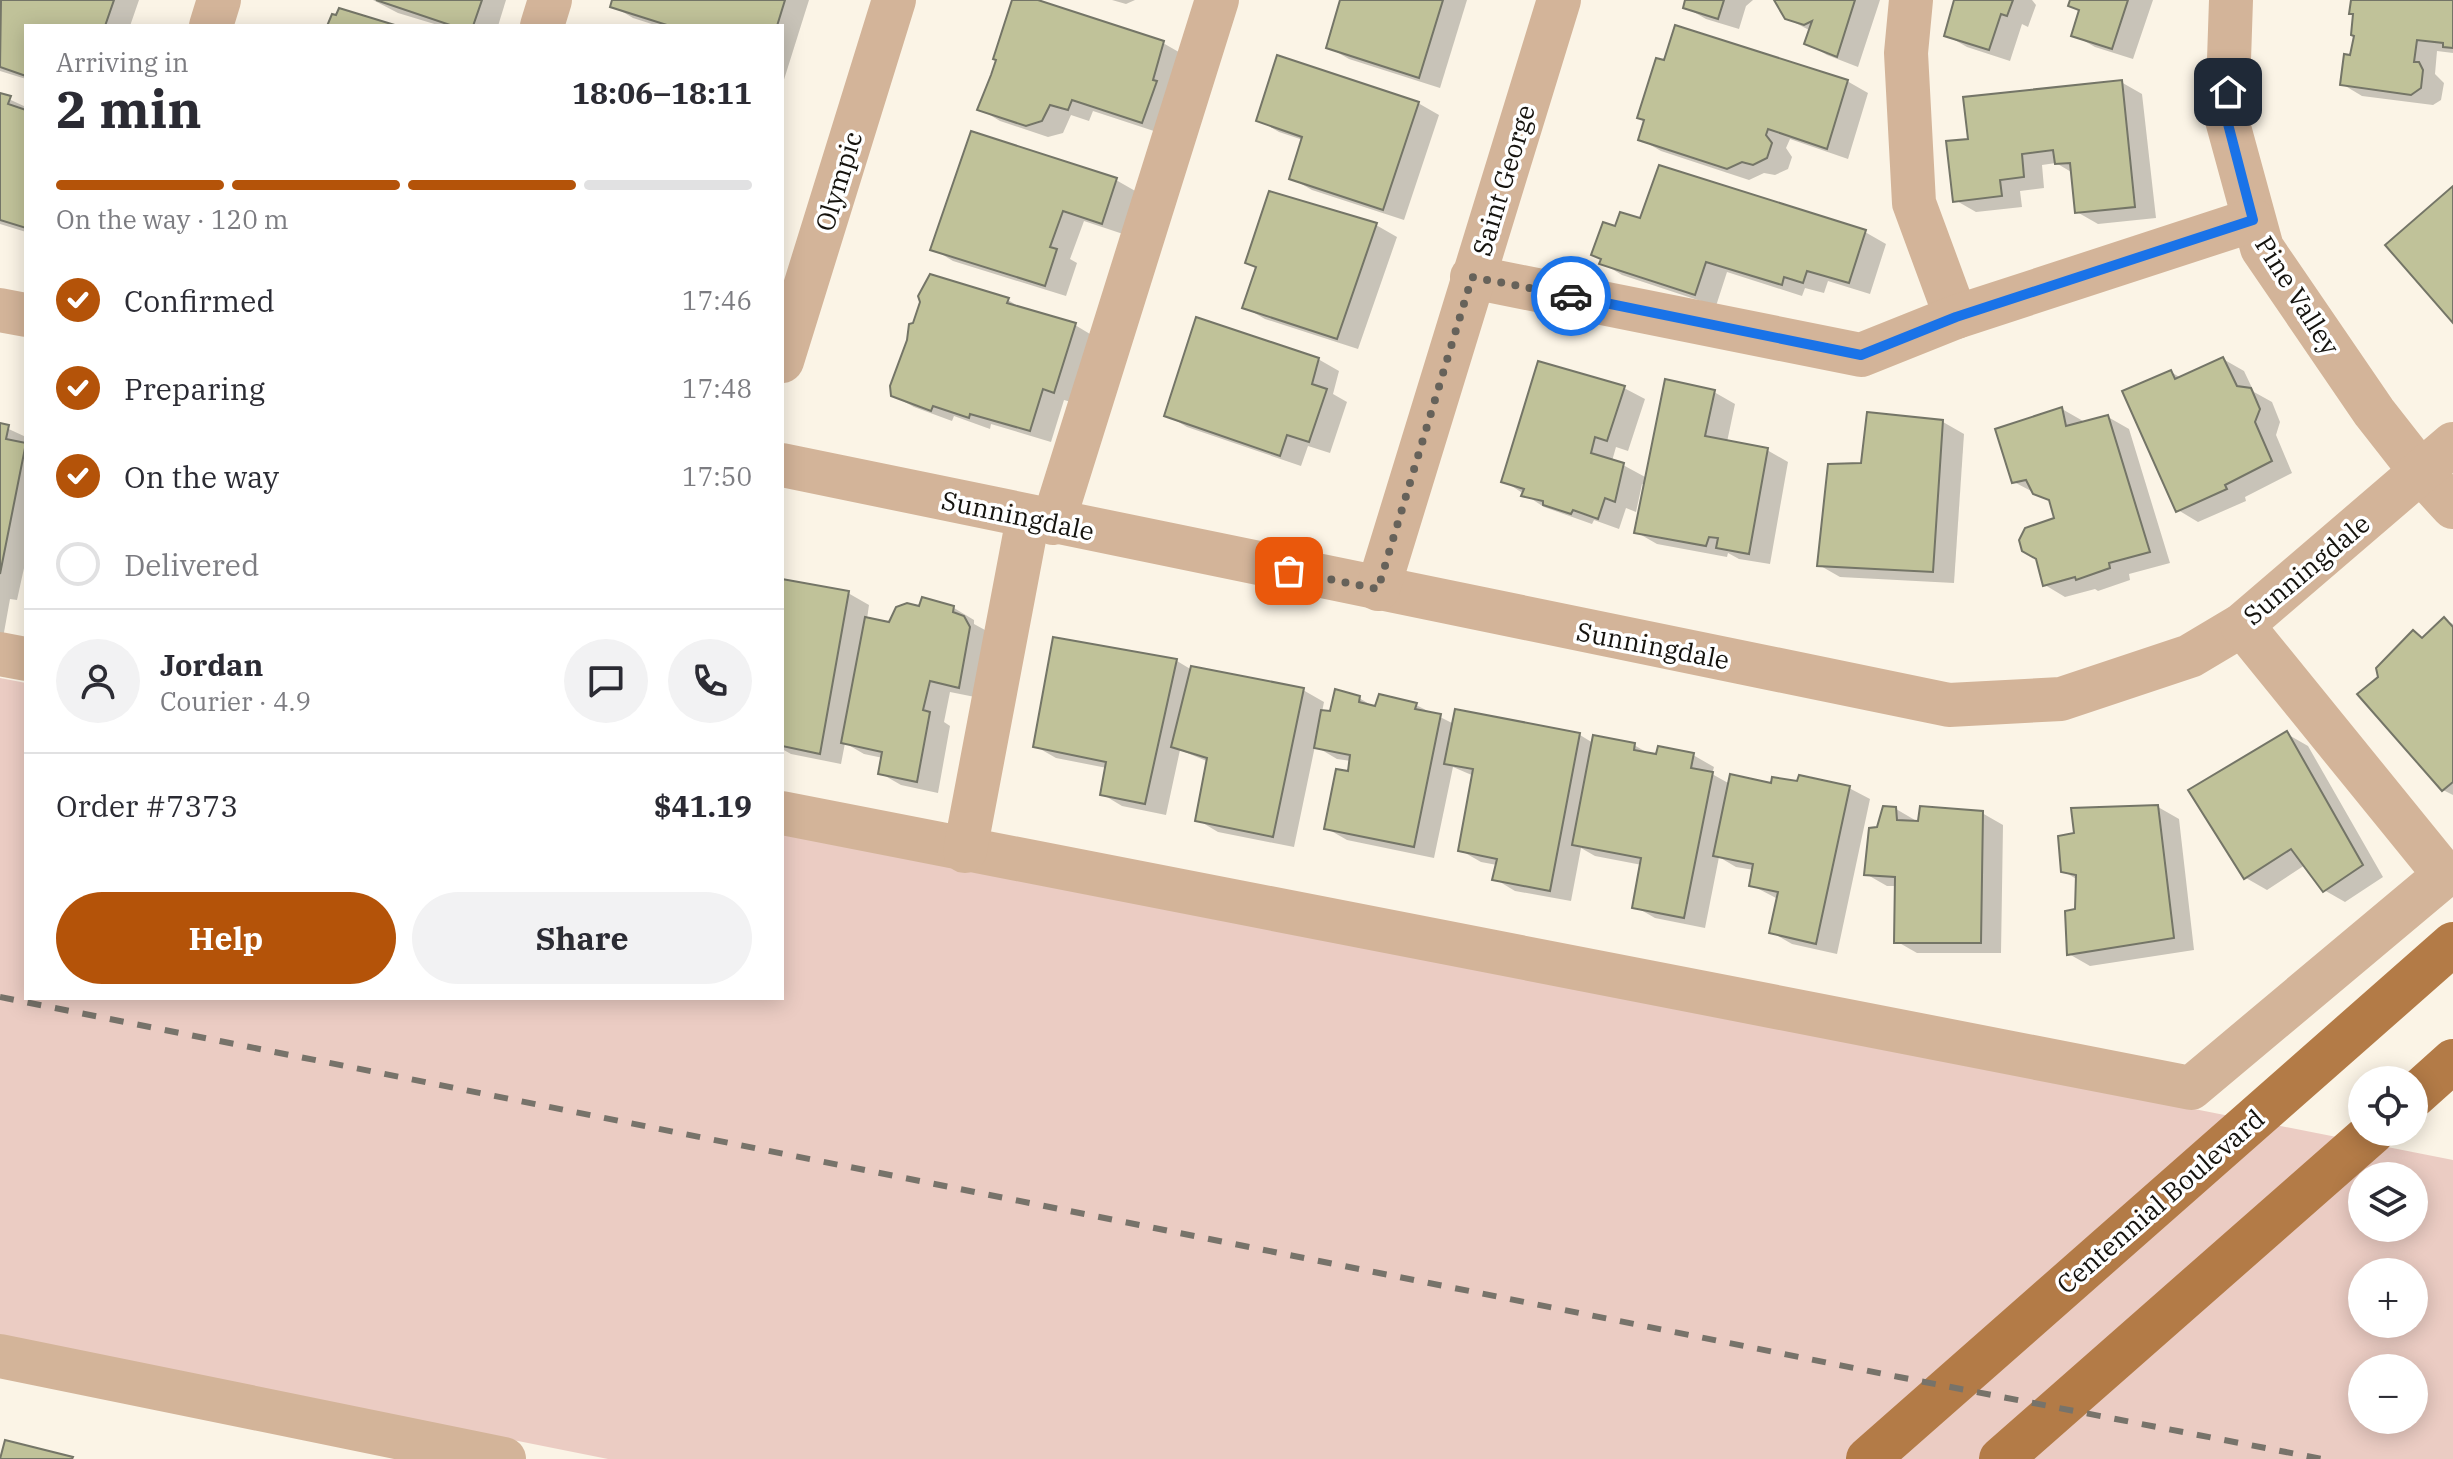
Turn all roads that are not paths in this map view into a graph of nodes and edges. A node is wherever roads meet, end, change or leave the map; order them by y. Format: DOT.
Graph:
graph roads {
  1 [pos="219,0"];
  2 [pos="550,0"];
  3 [pos="894,0"];
  4 [pos="1217,0"];
  5 [pos="1559,0"];
  6 [pos="1911,0"];
  7 [pos="2231,0"];
  8 [pos="212,24"];
  9 [pos="543,24"];
  10 [pos="2253,220"];
  11 [pos="1472,277"];
  12 [pos="0,310"];
  13 [pos="24,315"];
  14 [pos="1956,317"];
  15 [pos="784,355"];
  16 [pos="2437,458"];
  17 [pos="784,465"];
  18 [pos="2453,507"];
  19 [pos="1041,520"];
  20 [pos="1378,589"];
  21 [pos="2242,625"];
  22 [pos="0,654"];
  23 [pos="24,659"];
  24 [pos="784,813"];
  25 [pos="965,851"];
  26 [pos="2453,944"];
  27 [pos="2453,1061"];
  28 [pos="2428,1083"];
  29 [pos="2357,1146"];
  30 [pos="0,1356"];
  31 [pos="504,1459"];
  32 [pos="1868,1459"];
  33 [pos="2001,1459"];
  1 -- 8 [label="street"];
  2 -- 9 [label="street"];
  3 -- 15 [label="street, Olympic"];
  4 -- 19 [label="street"];
  5 -- 11 [label="street, Saint George"];
  6 -- 14 [label="street"];
  7 -- 10 [label="street, Pine Valley"];
  10 -- 14 [label="street"];
  10 -- 16 [label="street, Pine Valley"];
  11 -- 14 [label="street"];
  11 -- 20 [label="street, Saint George"];
  12 -- 13 [label="street"];
  16 -- 18 [label="street, Pine Valley"];
  16 -- 21 [label="street, Sunningdale"];
  17 -- 19 [label="street, Sunningdale"];
  19 -- 20 [label="street, Sunningdale"];
  19 -- 25 [label="street"];
  20 -- 21 [label="street, Sunningdale"];
  21 -- 25 [label="street"];
  22 -- 23 [label="street"];
  24 -- 25 [label="street"];
  26 -- 32 [label="main road, Centennial Boulevard"];
  27 -- 28 [label="main road"];
  29 -- 33 [label="main road"];
  30 -- 31 [label="street"];
}
